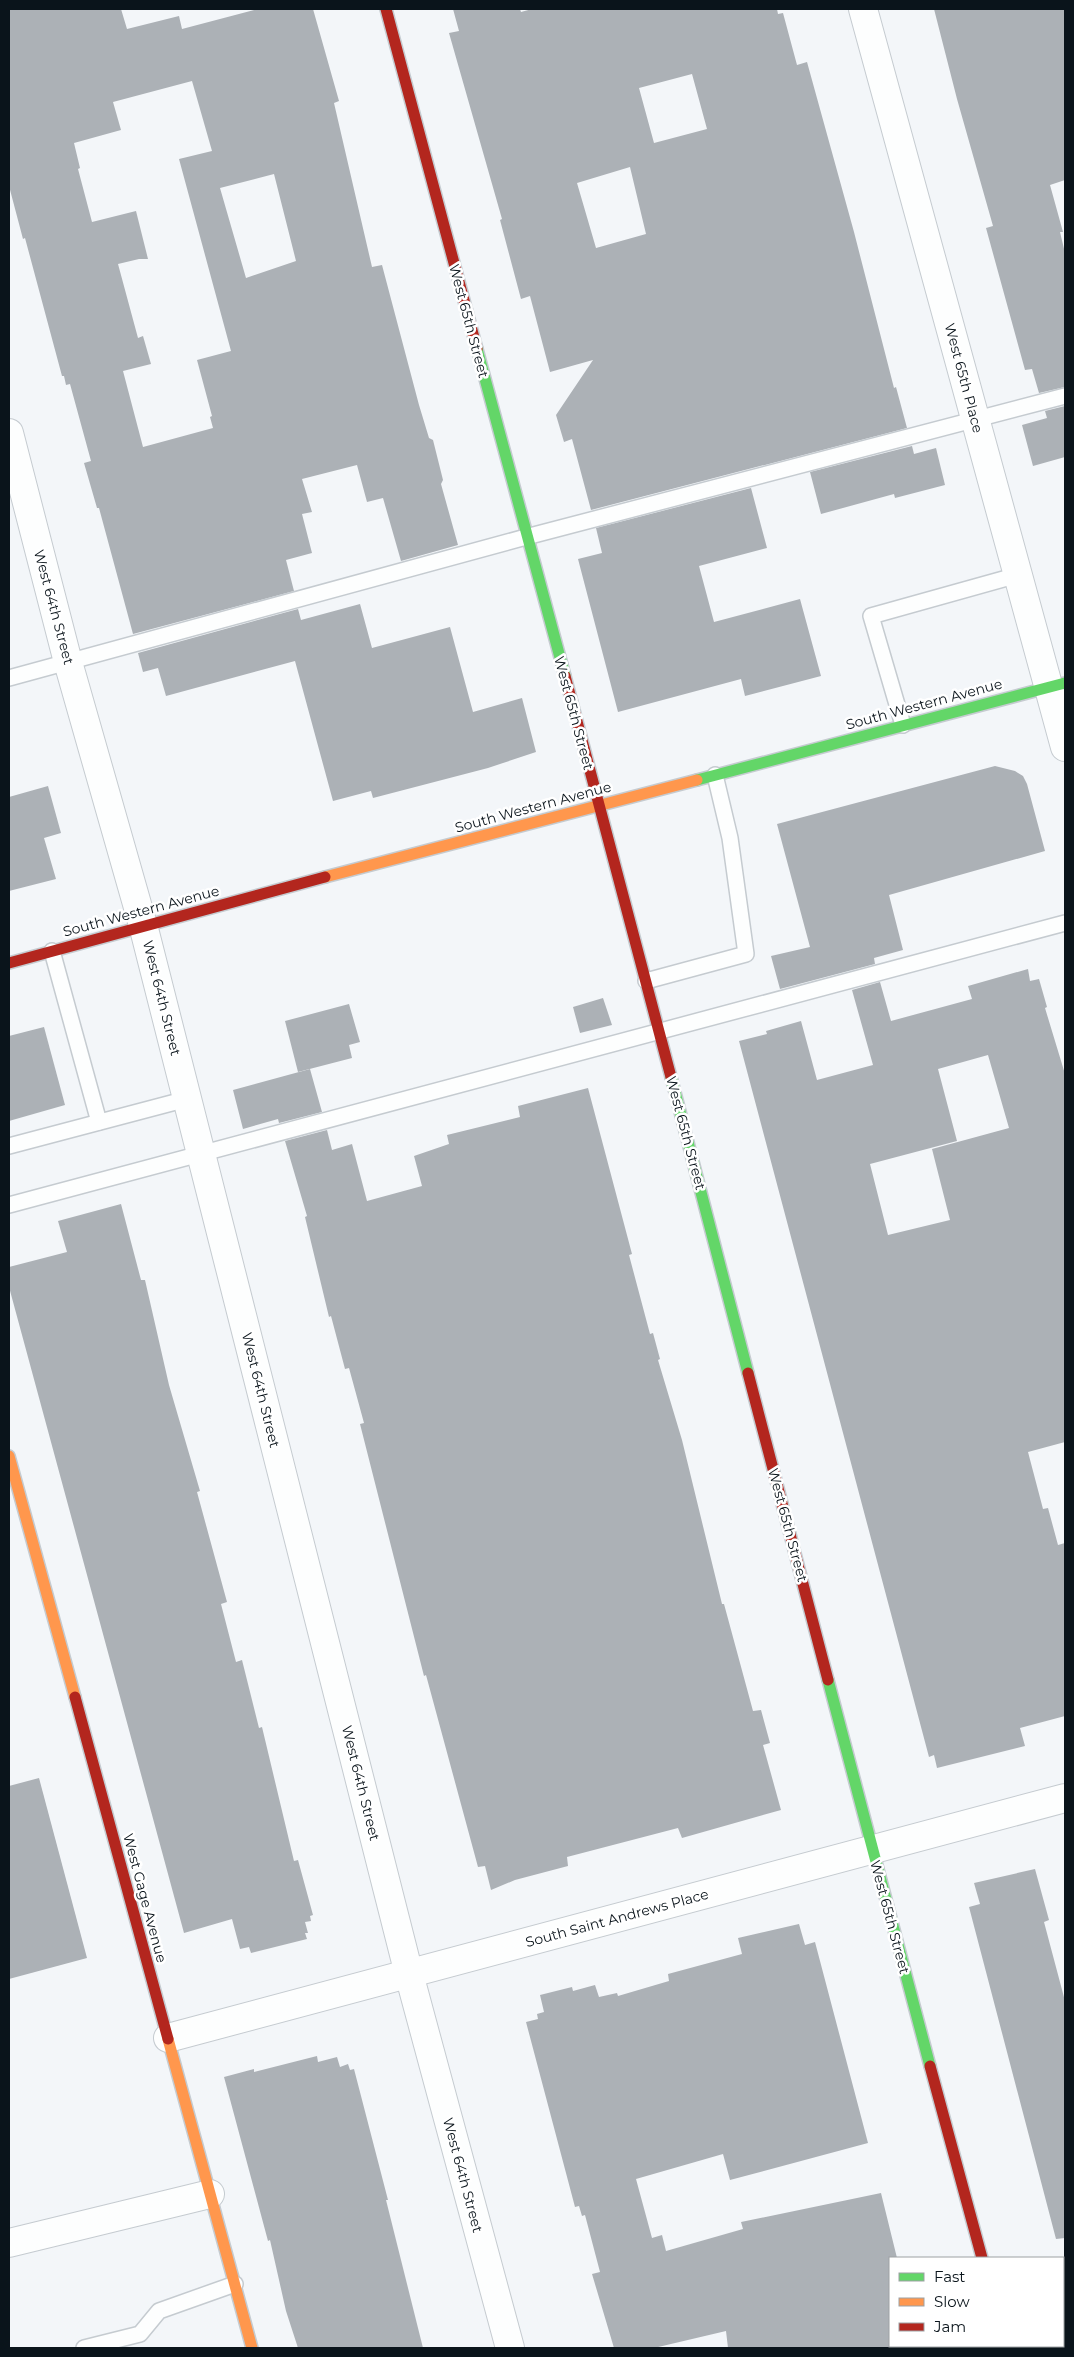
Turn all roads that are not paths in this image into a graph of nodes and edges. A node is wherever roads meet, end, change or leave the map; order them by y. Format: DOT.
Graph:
graph roads {
  1 [pos="386,9"];
  2 [pos="863,9"];
  3 [pos="1065,396"];
  4 [pos="975,419"];
  5 [pos="9,433"];
  6 [pos="526,537"];
  7 [pos="1018,575"];
  8 [pos="68,662"];
  9 [pos="9,678"];
  10 [pos="1057,685"];
  11 [pos="904,725"];
  12 [pos="1065,747"];
  13 [pos="715,775"];
  14 [pos="600,805"];
  15 [pos="1065,923"];
  16 [pos="143,925"];
  17 [pos="52,951"];
  18 [pos="9,963"];
  19 [pos="646,982"];
  20 [pos="659,1033"];
  21 [pos="187,1099"];
  22 [pos="99,1122"];
  23 [pos="9,1146"];
  24 [pos="201,1153"];
  25 [pos="9,1205"];
  26 [pos="9,1456"];
  27 [pos="1065,1798"];
  28 [pos="872,1850"];
  29 [pos="409,1974"];
  30 [pos="168,2038"];
  31 [pos="210,2194"];
  32 [pos="9,2244"];
  33 [pos="982,2257"];
  34 [pos="235,2284"];
  35 [pos="84,2348"];
  36 [pos="252,2348"];
  37 [pos="510,2348"];
  1 -- 6 [label="street, West 65th Street"];
  2 -- 4 [label="street, West 65th Place"];
  3 -- 4 [label="lane"];
  4 -- 6 [label="lane"];
  4 -- 7 [label="street, West 65th Place"];
  5 -- 8 [label="street, West 64th Street"];
  6 -- 8 [label="lane"];
  6 -- 14 [label="street, West 65th Street"];
  7 -- 10 [label="street, West 65th Place"];
  7 -- 11 [label="lane"];
  8 -- 9 [label="lane"];
  8 -- 16 [label="street, West 64th Street"];
  10 -- 11 [label="street, South Western Avenue"];
  10 -- 12 [label="street, West 65th Place"];
  11 -- 13 [label="street, South Western Avenue"];
  13 -- 14 [label="street, South Western Avenue"];
  13 -- 19 [label="lane"];
  14 -- 16 [label="street, South Western Avenue"];
  14 -- 19 [label="street, West 65th Street"];
  15 -- 20 [label="lane"];
  16 -- 17 [label="street, South Western Avenue"];
  16 -- 21 [label="street, West 64th Street"];
  17 -- 18 [label="street, South Western Avenue"];
  17 -- 22 [label="lane"];
  19 -- 20 [label="street, West 65th Street"];
  20 -- 24 [label="lane"];
  20 -- 28 [label="street, West 65th Street"];
  21 -- 22 [label="lane"];
  21 -- 24 [label="street, West 64th Street"];
  22 -- 23 [label="lane"];
  24 -- 25 [label="lane"];
  24 -- 29 [label="street, West 64th Street"];
  26 -- 30 [label="street, West Gage Avenue"];
  27 -- 28 [label="street, South Saint Andrews Place"];
  28 -- 29 [label="street, South Saint Andrews Place"];
  28 -- 33 [label="street, West 65th Street"];
  29 -- 30 [label="street, South Saint Andrews Place"];
  29 -- 37 [label="street, West 64th Street"];
  30 -- 31 [label="street, West Gage Avenue"];
  31 -- 32 [label="street"];
  31 -- 34 [label="street, West Gage Avenue"];
  34 -- 35 [label="lane"];
  34 -- 36 [label="street, West Gage Avenue"];
}
